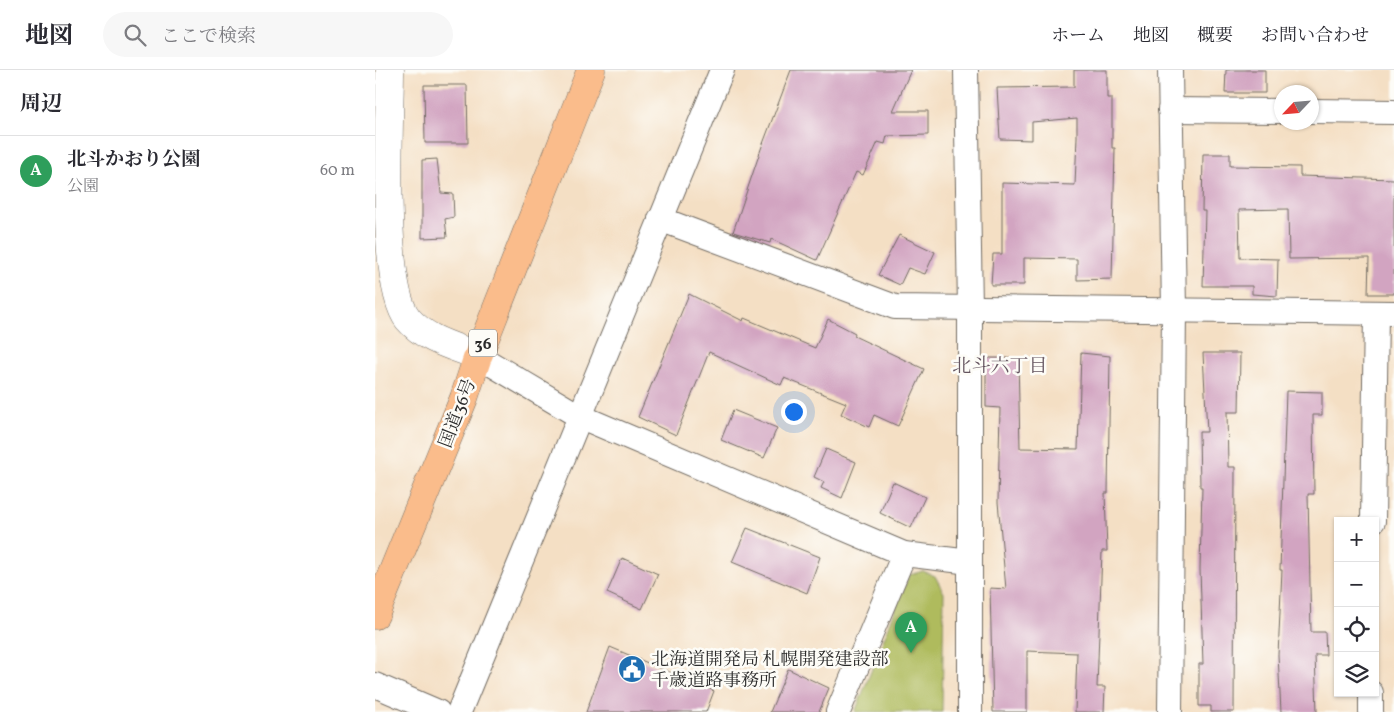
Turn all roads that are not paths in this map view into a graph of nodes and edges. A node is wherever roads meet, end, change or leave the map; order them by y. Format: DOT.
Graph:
graph roads {
  1 [pos="391,70"];
  2 [pos="591,70"];
  3 [pos="721,70"];
  4 [pos="966,70"];
  5 [pos="1170,70"];
  6 [pos="1171,110"];
  7 [pos="1274,111"];
  8 [pos="1319,111"];
  9 [pos="1394,112"];
  10 [pos="660,219"];
  11 [pos="383,223"];
  12 [pos="970,308"];
  13 [pos="1174,310"];
  14 [pos="1385,313"];
  15 [pos="478,356"];
  16 [pos="579,416"];
  17 [pos="1373,517"];
  18 [pos="905,554"];
  19 [pos="970,562"];
  20 [pos="375,616"];
  21 [pos="375,684"];
  22 [pos="1371,697"];
  23 [pos="438,712"];
  24 [pos="459,712"];
  25 [pos="838,712"];
  26 [pos="970,712"];
  27 [pos="1170,712"];
  28 [pos="1371,712"];
  1 -- 11 [label="street"];
  2 -- 15 [label="highway, 国道36号 / 36"];
  3 -- 10 [label="street"];
  4 -- 12 [label="street"];
  5 -- 6 [label="street"];
  6 -- 7 [label="street"];
  6 -- 13 [label="street"];
  8 -- 9 [label="street"];
  10 -- 12 [label="street"];
  10 -- 16 [label="street"];
  11 -- 15 [label="street"];
  12 -- 13 [label="street"];
  12 -- 19 [label="street"];
  13 -- 14 [label="street"];
  13 -- 27 [label="street"];
  14 -- 17 [label="street"];
  15 -- 16 [label="street"];
  15 -- 20 [label="highway, 国道36号 / 36"];
  16 -- 18 [label="street"];
  16 -- 24 [label="street"];
  18 -- 19 [label="street"];
  18 -- 25 [label="street"];
  19 -- 26 [label="street"];
  21 -- 23 [label="street"];
  22 -- 28 [label="street"];
}
